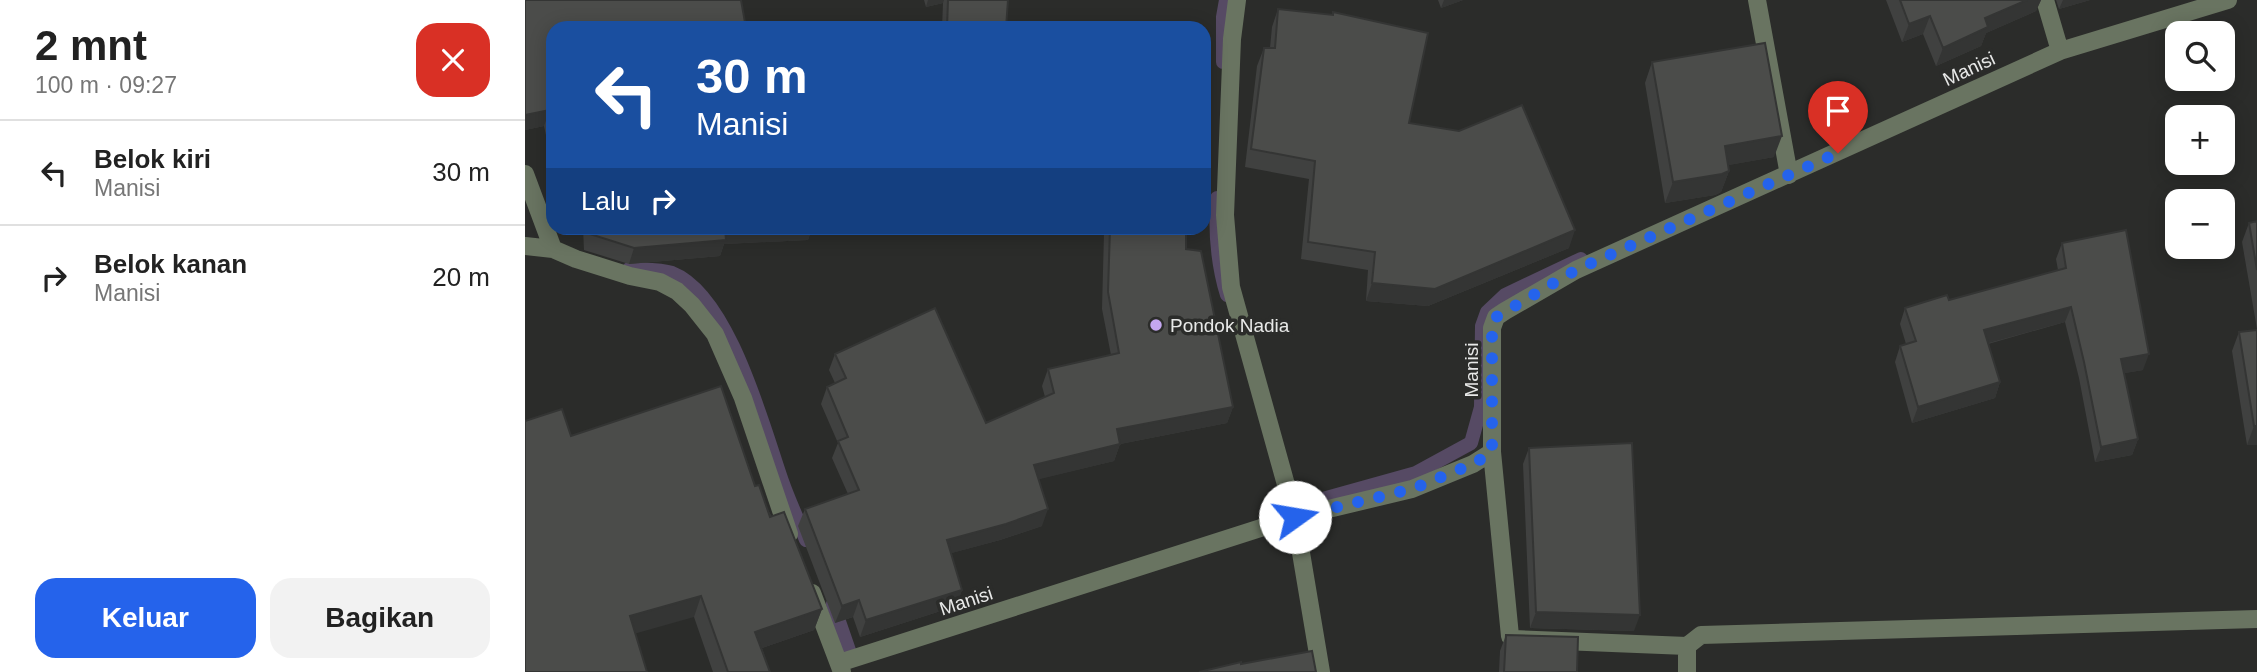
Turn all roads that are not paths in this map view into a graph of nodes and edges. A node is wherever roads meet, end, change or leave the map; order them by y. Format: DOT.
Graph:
graph roads {
  1 [pos="1237,0"];
  2 [pos="1757,0"];
  3 [pos="2045,0"];
  4 [pos="2228,0"];
  5 [pos="2060,51"];
  6 [pos="525,174"];
  7 [pos="1789,175"];
  8 [pos="546,230"];
  9 [pos="548,235"];
  10 [pos="525,246"];
  11 [pos="553,249"];
  12 [pos="1492,452"];
  13 [pos="1295,517"];
  14 [pos="795,547"];
  15 [pos="804,573"];
  16 [pos="2257,619"];
  17 [pos="1687,646"];
  18 [pos="840,668"];
  19 [pos="1321,672"];
  20 [pos="1686,672"];
  1 -- 13 [label="street"];
  2 -- 7 [label="street"];
  3 -- 5 [label="street"];
  4 -- 5 [label="street, Manisi"];
  5 -- 7 [label="street, Manisi"];
  6 -- 8 [label="street"];
  7 -- 12 [label="street, Manisi"];
  9 -- 11 [label="street"];
  10 -- 11 [label="street"];
  11 -- 14 [label="street"];
  12 -- 13 [label="street, Manisi"];
  12 -- 17 [label="street"];
  13 -- 18 [label="street, Manisi"];
  13 -- 19 [label="street"];
  15 -- 18 [label="street"];
  16 -- 17 [label="street"];
  17 -- 20 [label="street"];
}
